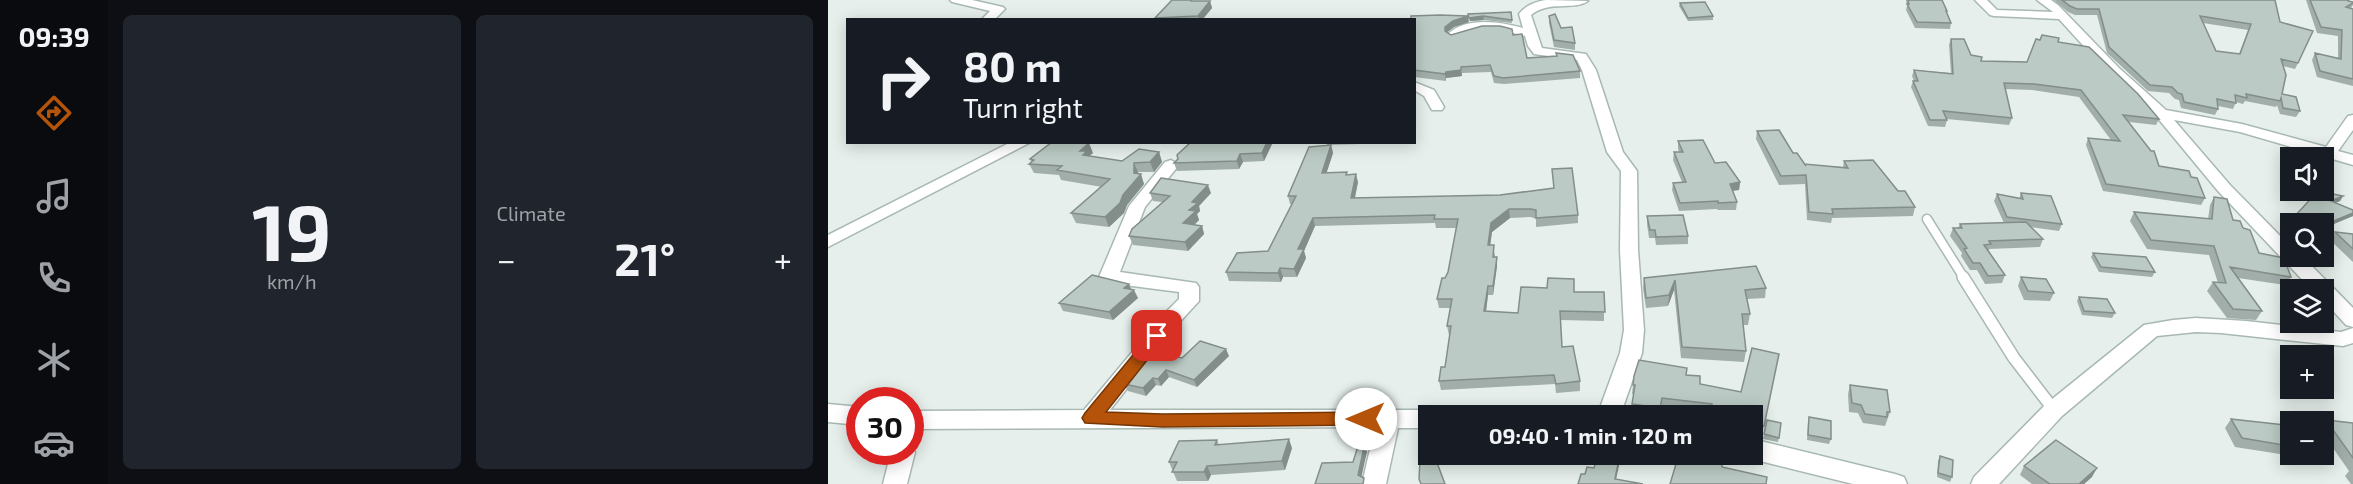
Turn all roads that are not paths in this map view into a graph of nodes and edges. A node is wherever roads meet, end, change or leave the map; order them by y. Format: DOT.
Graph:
graph roads {
  1 [pos="956,0"];
  2 [pos="1981,0"];
  3 [pos="2043,0"];
  4 [pos="1582,1"];
  5 [pos="2060,16"];
  6 [pos="988,18"];
  7 [pos="1532,34"];
  8 [pos="1453,35"];
  9 [pos="1416,86"];
  10 [pos="1437,107"];
  11 [pos="2161,113"];
  12 [pos="2353,119"];
  13 [pos="1020,144"];
  14 [pos="2312,147"];
  15 [pos="2333,147"];
  16 [pos="2334,153"];
  17 [pos="2353,160"];
  18 [pos="1171,165"];
  19 [pos="1928,219"];
  20 [pos="828,242"];
  21 [pos="2280,245"];
  22 [pos="2302,267"];
  23 [pos="2353,320"];
  24 [pos="2353,335"];
  25 [pos="1612,405"];
  26 [pos="2054,410"];
  27 [pos="828,413"];
  28 [pos="846,415"];
  29 [pos="1091,418"];
  30 [pos="1388,419"];
  31 [pos="1418,419"];
  32 [pos="924,421"];
  33 [pos="1763,452"];
  34 [pos="900,465"];
  35 [pos="895,484"];
  36 [pos="1374,484"];
  37 [pos="1895,484"];
  38 [pos="1983,484"];
  1 -- 6 [label="street"];
  2 -- 5 [label="street"];
  3 -- 5 [label="street"];
  4 -- 7 [label="street"];
  5 -- 11 [label="street"];
  7 -- 8 [label="street"];
  7 -- 25 [label="street"];
  9 -- 10 [label="street"];
  11 -- 14 [label="street"];
  11 -- 21 [label="street"];
  12 -- 15 [label="street"];
  13 -- 20 [label="street"];
  16 -- 17 [label="street"];
  18 -- 29 [label="street"];
  19 -- 26 [label="lane"];
  22 -- 23 [label="street"];
  24 -- 26 [label="street"];
  26 -- 38 [label="street"];
  27 -- 28 [label="street"];
  29 -- 30 [label="street"];
  29 -- 32 [label="street"];
  30 -- 31 [label="street"];
  30 -- 36 [label="street"];
  33 -- 37 [label="street"];
  34 -- 35 [label="street"];
}
